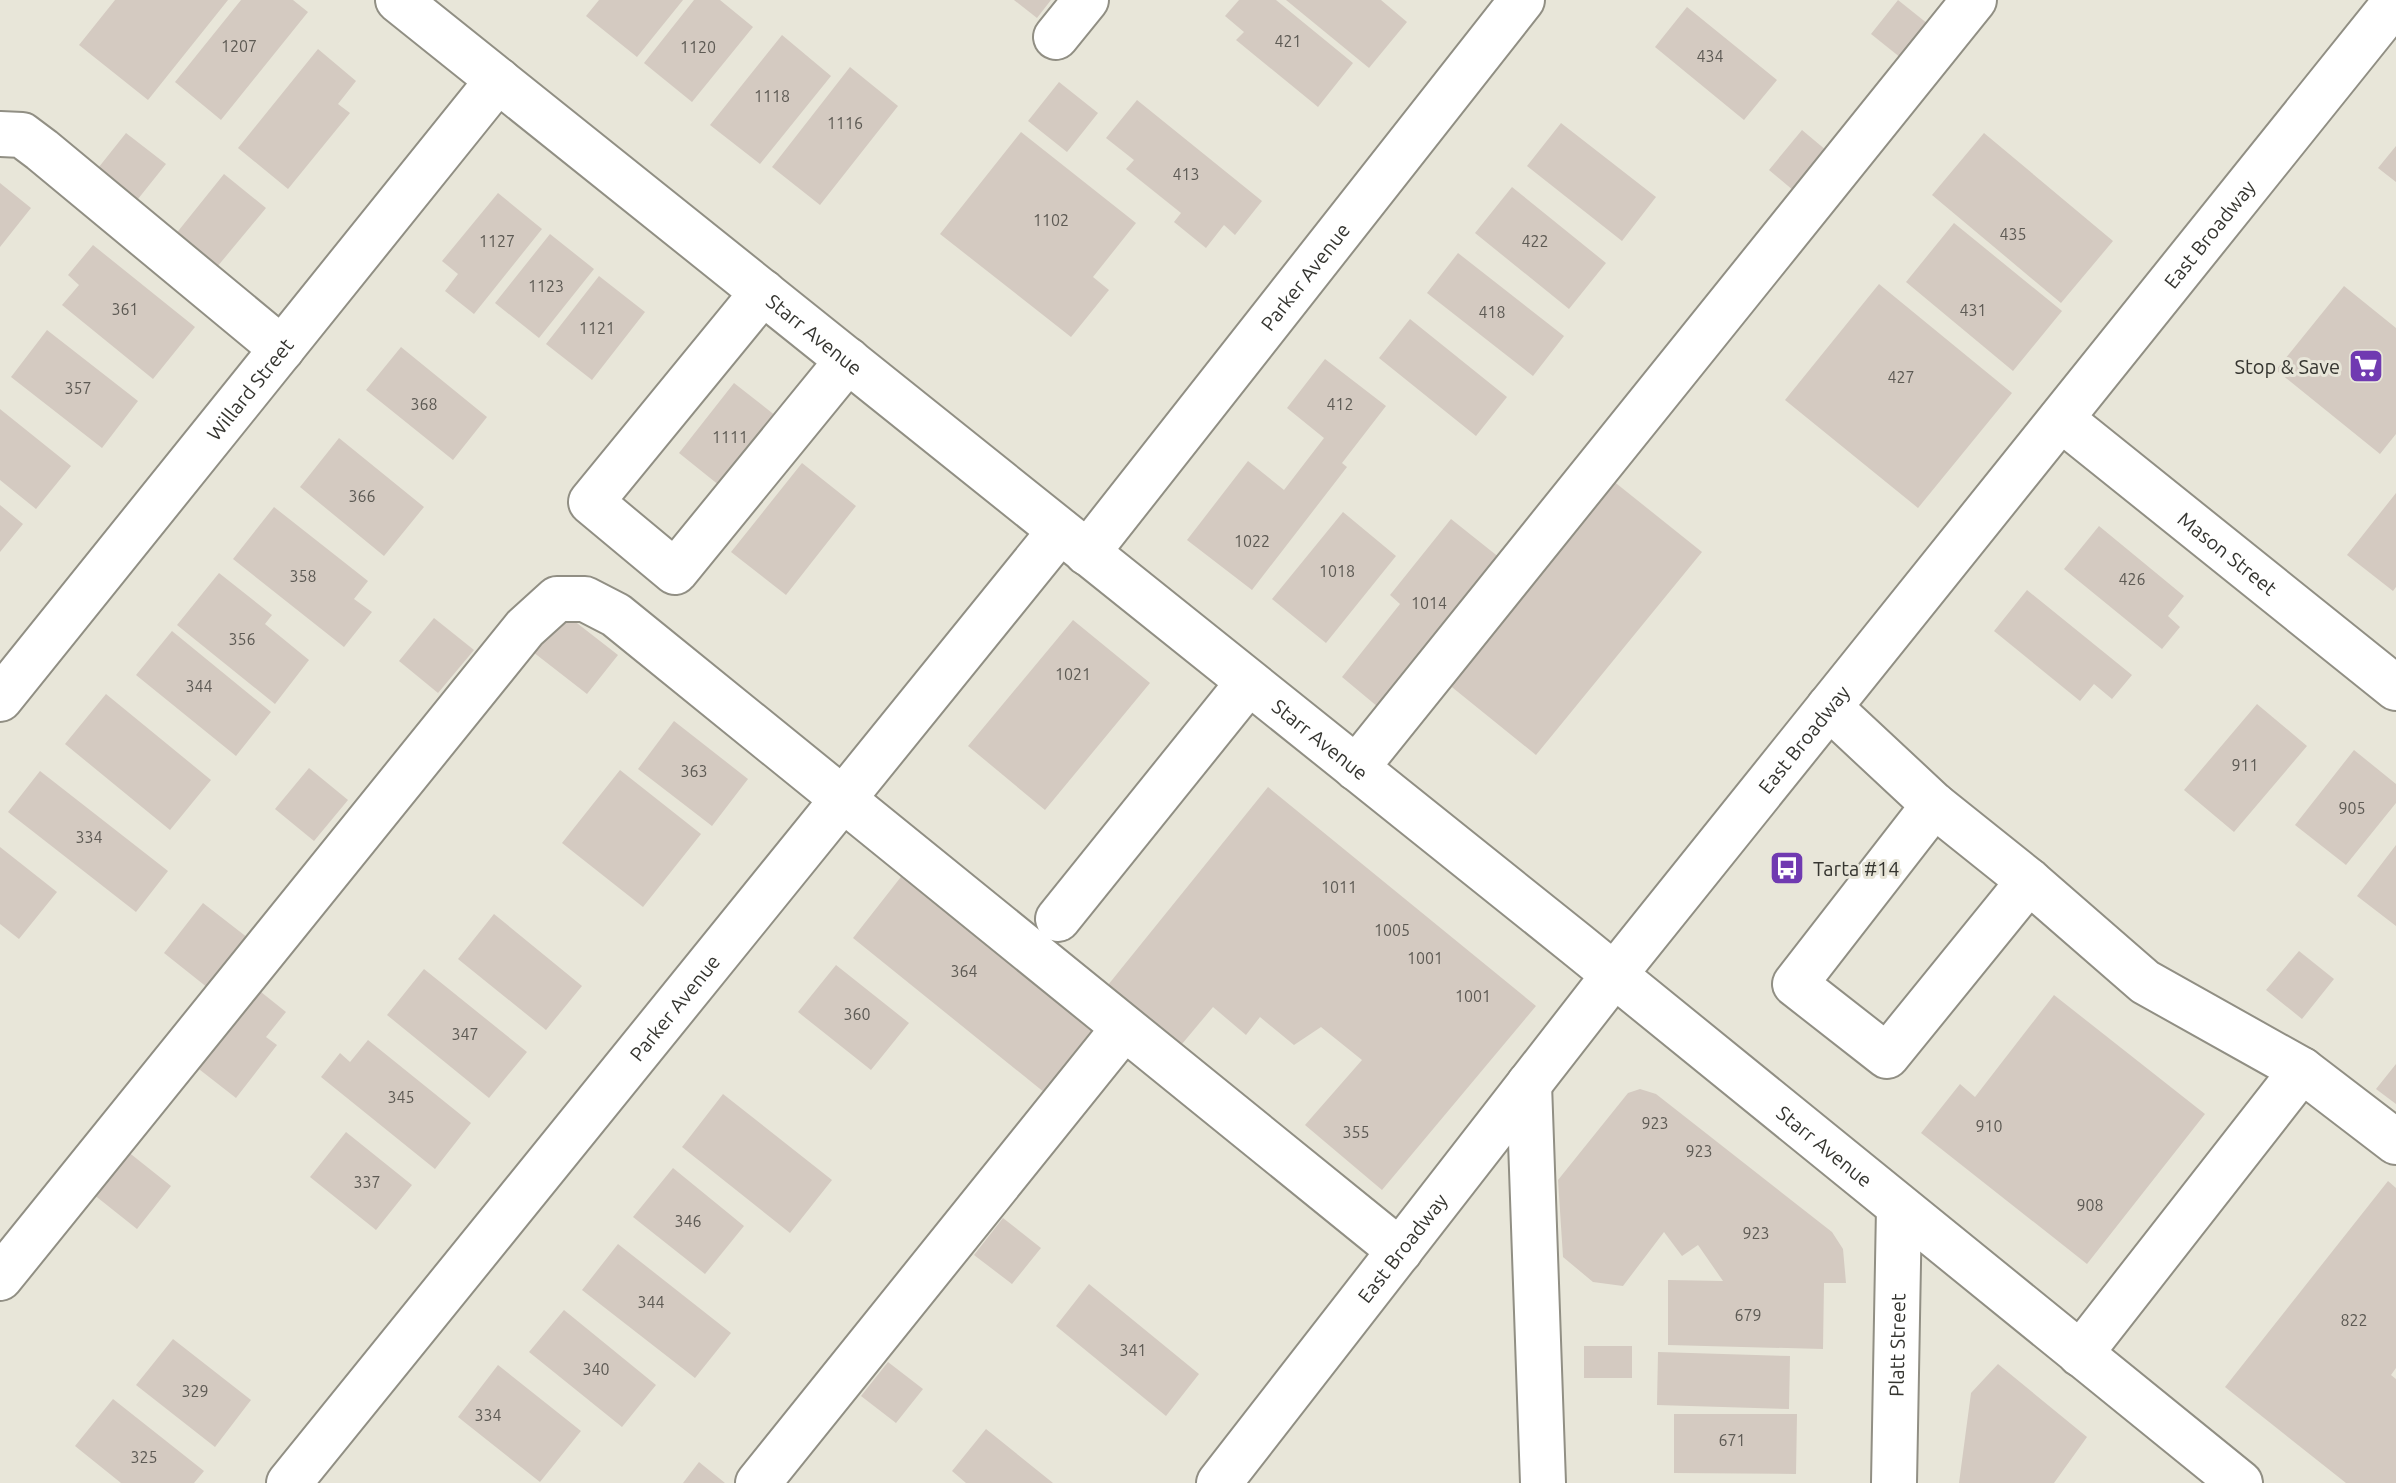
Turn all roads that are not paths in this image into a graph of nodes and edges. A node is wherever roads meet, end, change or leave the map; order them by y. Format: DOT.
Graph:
graph roads {
  1 [pos="398,0"];
  2 [pos="1086,0"];
  3 [pos="1522,0"];
  4 [pos="1974,0"];
  5 [pos="2396,1"];
  6 [pos="1056,37"];
  7 [pos="498,80"];
  8 [pos="0,134"];
  9 [pos="763,292"];
  10 [pos="282,349"];
  11 [pos="848,360"];
  12 [pos="2061,419"];
  13 [pos="1074,542"];
  14 [pos="1248,683"];
  15 [pos="2396,688"];
  16 [pos="0,699"];
  17 [pos="1829,707"];
  18 [pos="1356,768"];
  19 [pos="843,799"];
  20 [pos="1934,805"];
  21 [pos="2029,881"];
  22 [pos="1058,919"];
  23 [pos="1614,975"];
  24 [pos="1124,1028"];
  25 [pos="2302,1070"];
  26 [pos="1529,1084"];
  27 [pos="2396,1142"];
  28 [pos="1899,1208"];
  29 [pos="1400,1251"];
  30 [pos="0,1278"];
  31 [pos="2080,1354"];
  32 [pos="2235,1481"];
  33 [pos="289,1483"];
  34 [pos="758,1483"];
  35 [pos="1219,1483"];
  36 [pos="1543,1483"];
  37 [pos="1894,1483"];
  1 -- 7 [label="street, Starr Avenue"];
  2 -- 6 [label="street"];
  3 -- 13 [label="street, Parker Avenue"];
  4 -- 18 [label="street"];
  5 -- 12 [label="street, East Broadway"];
  7 -- 9 [label="street, Starr Avenue"];
  7 -- 10 [label="street, Willard Street"];
  8 -- 10 [label="street"];
  9 -- 11 [label="street, Starr Avenue"];
  9 -- 11 [label="street"];
  10 -- 16 [label="street, Willard Street"];
  11 -- 13 [label="street, Starr Avenue"];
  12 -- 15 [label="street, Mason Street"];
  12 -- 17 [label="street, East Broadway"];
  13 -- 14 [label="street, Starr Avenue"];
  13 -- 19 [label="street, Parker Avenue"];
  14 -- 18 [label="street, Starr Avenue"];
  14 -- 22 [label="street"];
  17 -- 20 [label="street"];
  17 -- 23 [label="street, East Broadway"];
  18 -- 23 [label="street, Starr Avenue"];
  19 -- 24 [label="street"];
  19 -- 30 [label="street"];
  19 -- 33 [label="street, Parker Avenue"];
  20 -- 21 [label="street"];
  20 -- 21 [label="street"];
  21 -- 25 [label="street"];
  23 -- 26 [label="street, East Broadway"];
  23 -- 28 [label="street, Starr Avenue"];
  24 -- 29 [label="street"];
  24 -- 34 [label="street"];
  25 -- 27 [label="street"];
  25 -- 31 [label="street"];
  26 -- 29 [label="street, East Broadway"];
  26 -- 36 [label="street"];
  28 -- 31 [label="street, Starr Avenue"];
  28 -- 37 [label="street, Platt Street"];
  29 -- 35 [label="street, East Broadway"];
  31 -- 32 [label="street, Starr Avenue"];
}
